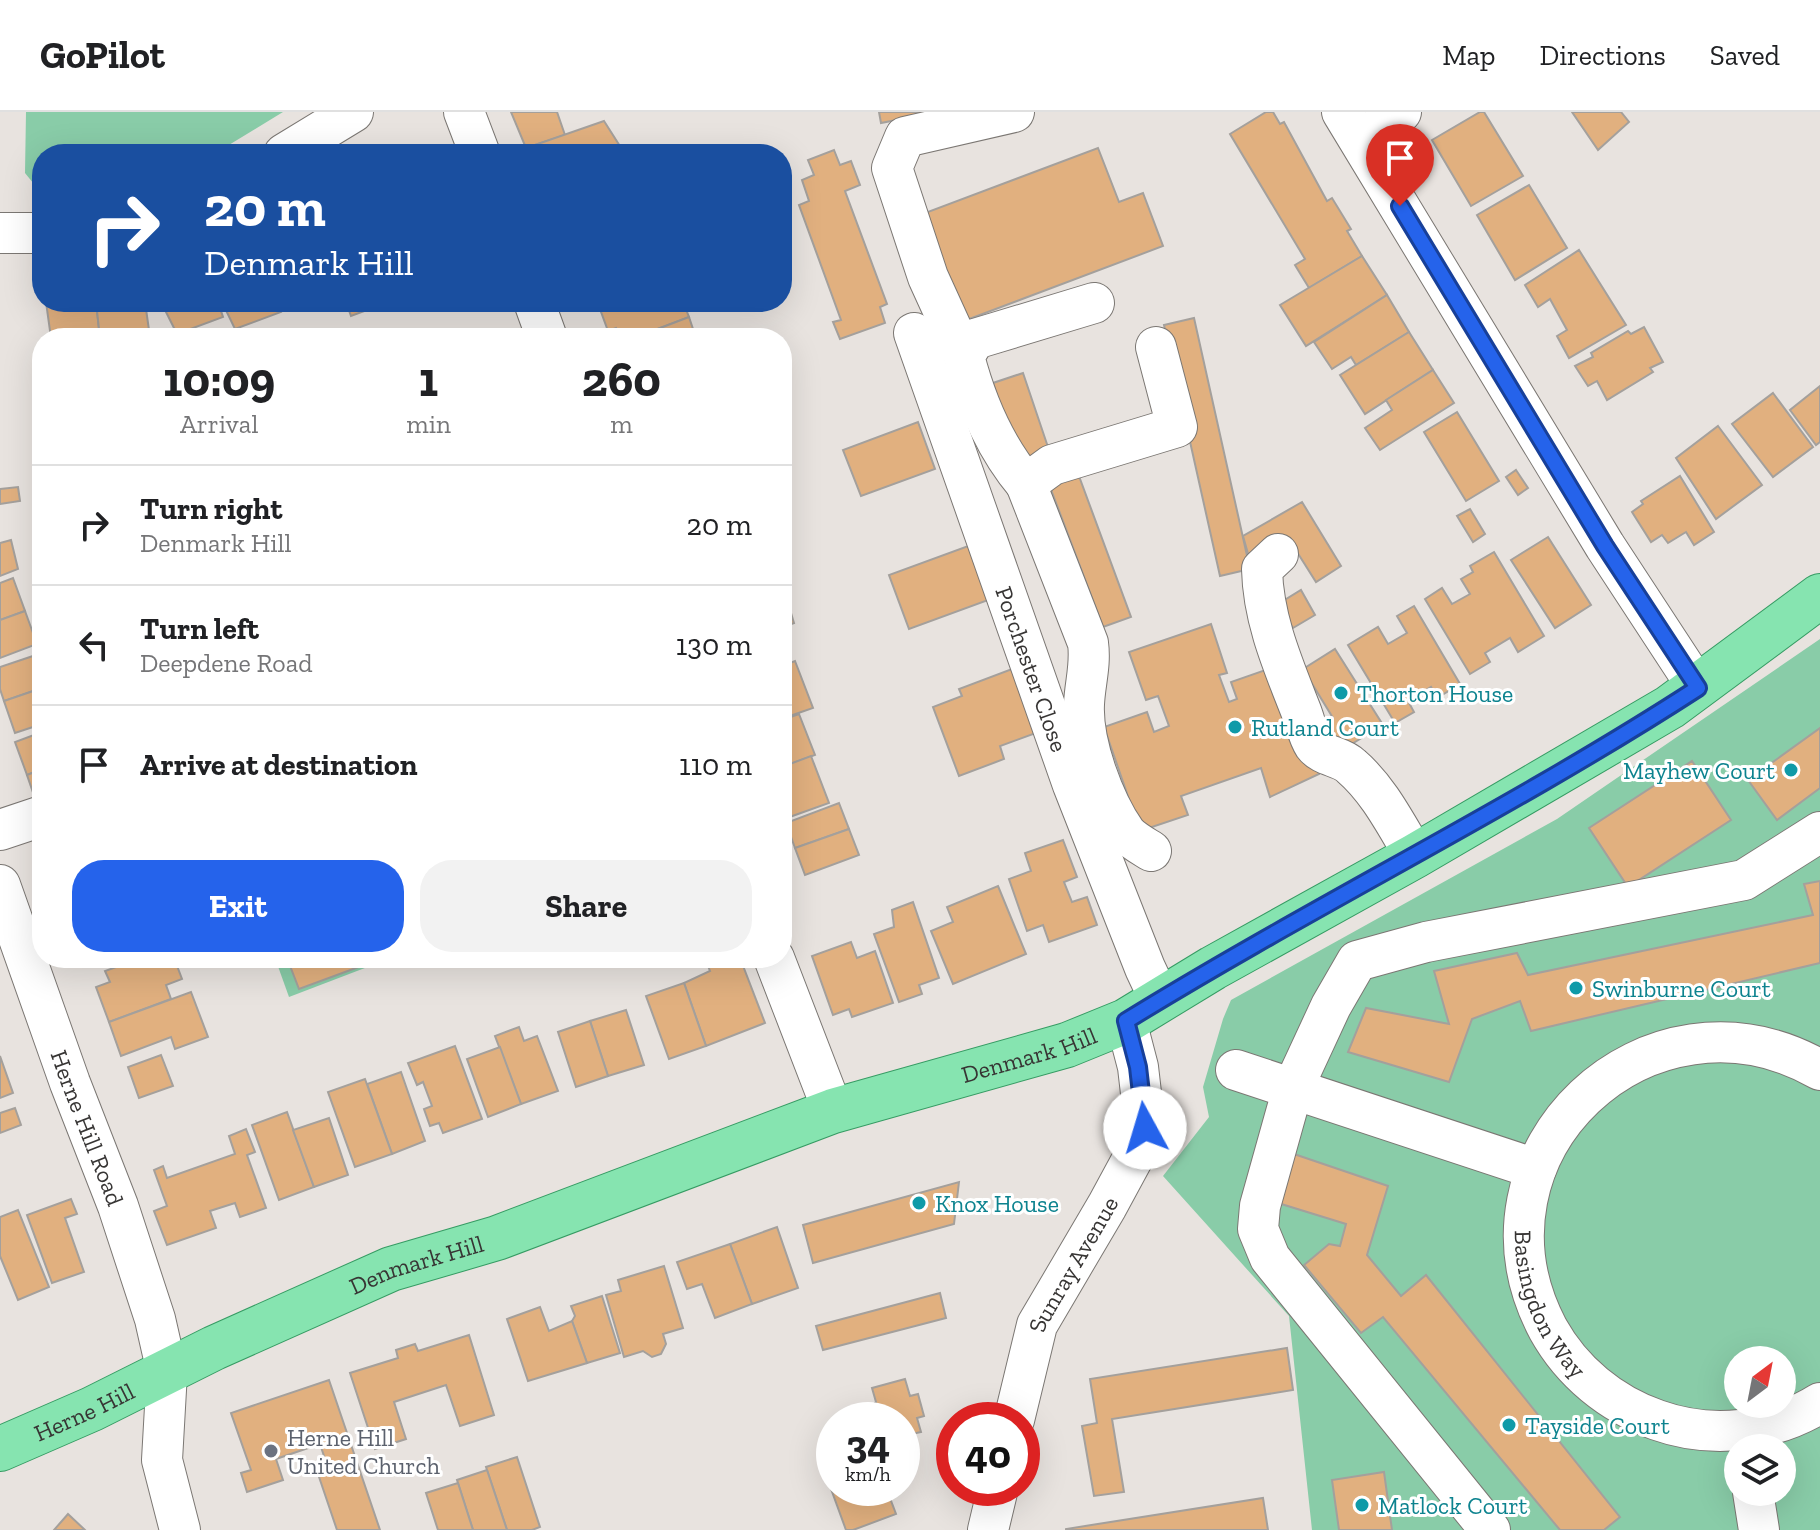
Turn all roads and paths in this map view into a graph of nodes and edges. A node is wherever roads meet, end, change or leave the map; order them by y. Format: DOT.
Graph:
graph roads {
  1 [pos="353,112"];
  2 [pos="464,112"];
  3 [pos="1014,112"];
  4 [pos="1401,112"];
  5 [pos="1351,126"];
  6 [pos="300,144"];
  7 [pos="476,144"];
  8 [pos="0,233"];
  9 [pos="32,233"];
  10 [pos="1094,303"];
  11 [pos="914,333"];
  12 [pos="1156,347"];
  13 [pos="964,356"];
  14 [pos="1026,484"];
  15 [pos="1278,554"];
  16 [pos="1820,596"];
  17 [pos="1698,688"];
  18 [pos="32,819"];
  19 [pos="0,830"];
  20 [pos="1820,832"];
  21 [pos="1151,851"];
  22 [pos="1415,856"];
  23 [pos="0,885"];
  24 [pos="778,968"];
  25 [pos="1143,1010"];
  26 [pos="1236,1070"];
  27 [pos="1820,1070"];
  28 [pos="1293,1088"];
  29 [pos="833,1111"];
  30 [pos="1536,1169"];
  31 [pos="167,1372"];
  32 [pos="1018,1402"];
  33 [pos="1820,1403"];
  34 [pos="1724,1434"];
  35 [pos="1754,1434"];
  36 [pos="0,1449"];
  37 [pos="994,1506"];
  38 [pos="1755,1506"];
  39 [pos="180,1530"];
  40 [pos="988,1530"];
  41 [pos="1490,1530"];
  42 [pos="1759,1530"];
  1 -- 6 [label="street"];
  2 -- 7 [label="street"];
  3 -- 13 [label="street"];
  4 -- 5 [label="street"];
  5 -- 17 [label="street"];
  8 -- 9 [label="street"];
  10 -- 13 [label="street"];
  11 -- 25 [label="street, Porchester Close"];
  12 -- 14 [label="street"];
  13 -- 14 [label="street"];
  14 -- 21 [label="street"];
  15 -- 22 [label="street"];
  16 -- 17 [label="main road, Denmark Hill"];
  17 -- 22 [label="main road, Denmark Hill"];
  18 -- 19 [label="street"];
  20 -- 28 [label="street"];
  22 -- 25 [label="main road, Denmark Hill"];
  23 -- 31 [label="street, Herne Hill Road"];
  24 -- 29 [label="street"];
  25 -- 29 [label="main road, Denmark Hill"];
  25 -- 32 [label="street, Sunray Avenue"];
  26 -- 28 [label="street"];
  27 -- 30 [label="street, Basingdon Way"];
  28 -- 30 [label="street"];
  28 -- 41 [label="street"];
  29 -- 31 [label="main road, Denmark Hill"];
  30 -- 34 [label="street, Basingdon Way"];
  31 -- 36 [label="main road, Herne Hill"];
  31 -- 39 [label="street, Herne Hill Road"];
  33 -- 35 [label="street, Basingdon Way"];
  37 -- 40 [label="street"];
  38 -- 42 [label="street"];
}
